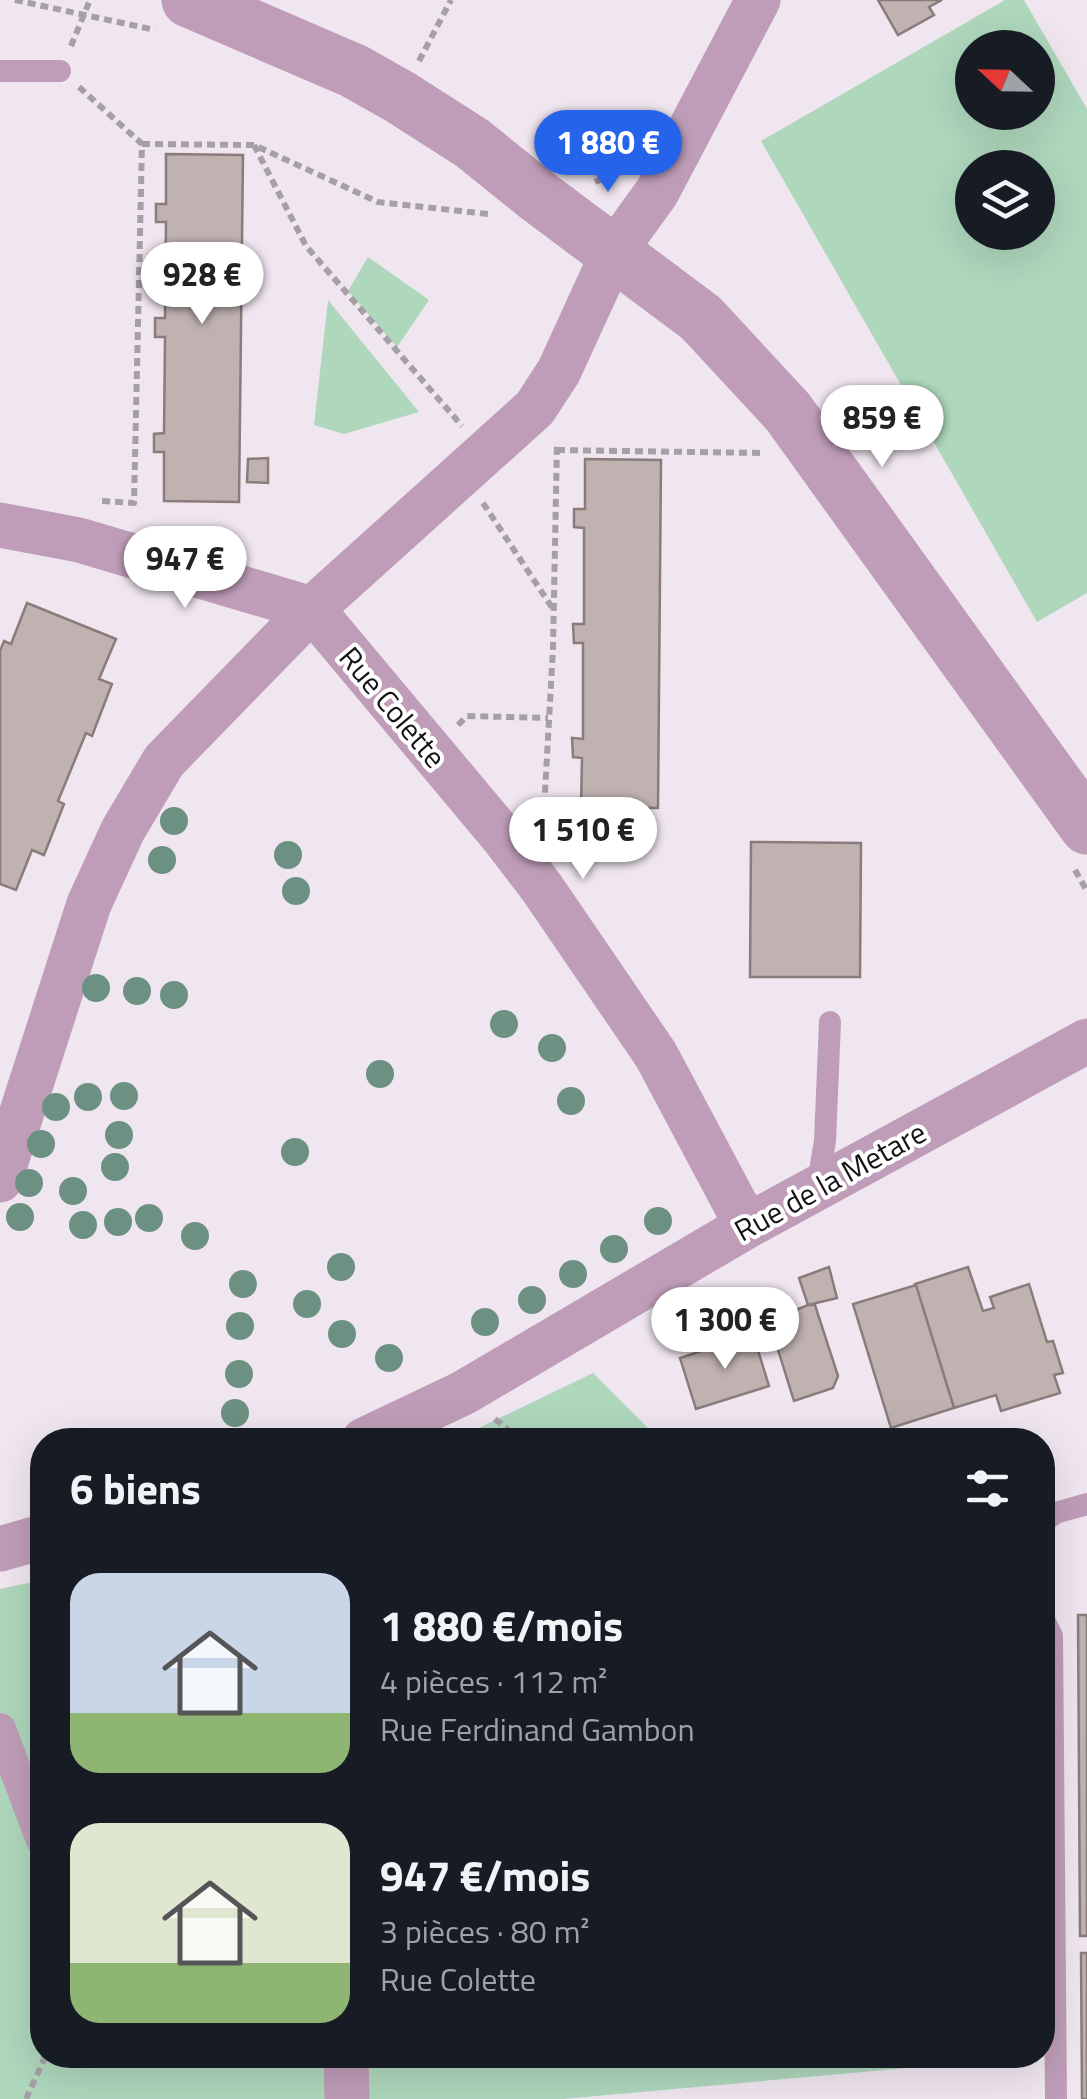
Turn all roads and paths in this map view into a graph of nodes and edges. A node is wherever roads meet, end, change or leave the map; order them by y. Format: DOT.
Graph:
graph roads {
  1 [pos="90,0"];
  2 [pos="189,0"];
  3 [pos="452,0"];
  4 [pos="758,0"];
  5 [pos="430,41"];
  6 [pos="60,70"];
  7 [pos="0,71"];
  8 [pos="142,144"];
  9 [pos="254,145"];
  10 [pos="623,170"];
  11 [pos="591,184"];
  12 [pos="489,214"];
  13 [pos="613,253"];
  14 [pos="558,371"];
  15 [pos="557,450"];
  16 [pos="772,453"];
  17 [pos="474,463"];
  18 [pos="89,521"];
  19 [pos="0,524"];
  20 [pos="312,609"];
  21 [pos="553,609"];
  22 [pos="548,718"];
  23 [pos="432,754"];
  24 [pos="1087,827"];
  25 [pos="503,837"];
  26 [pos="830,1022"];
  27 [pos="1087,1041"];
  28 [pos="0,1180"];
  29 [pos="817,1188"];
  30 [pos="748,1226"];
  31 [pos="428,1422"];
  32 [pos="1087,1504"];
  33 [pos="1055,1513"];
  34 [pos="30,1540"];
  35 [pos="0,1549"];
  36 [pos="0,1729"];
  37 [pos="7,1769"];
  38 [pos="30,1816"];
  39 [pos="1055,1983"];
  40 [pos="40,2068"];
  41 [pos="346,2068"];
  42 [pos="26,2099"];
  43 [pos="347,2099"];
  44 [pos="1056,2099"];
  1 -- 6 [label="path"];
  2 -- 13 [label="street"];
  3 -- 5 [label="path"];
  4 -- 13 [label="street"];
  6 -- 7 [label="lane"];
  6 -- 8 [label="path"];
  8 -- 9 [label="path"];
  8 -- 18 [label="path"];
  9 -- 12 [label="path"];
  9 -- 17 [label="path"];
  10 -- 11 [label="path"];
  13 -- 14 [label="street"];
  13 -- 24 [label="street"];
  14 -- 15 [label="path"];
  14 -- 17 [label="street"];
  15 -- 16 [label="path"];
  15 -- 21 [label="path"];
  17 -- 20 [label="street"];
  17 -- 21 [label="path"];
  18 -- 19 [label="street"];
  18 -- 20 [label="street"];
  20 -- 23 [label="street, Rue Colette"];
  20 -- 28 [label="street"];
  21 -- 22 [label="path"];
  22 -- 23 [label="path"];
  22 -- 25 [label="path"];
  23 -- 25 [label="street, Rue Colette"];
  25 -- 30 [label="street, Rue Colette"];
  26 -- 29 [label="lane"];
  27 -- 29 [label="street, Rue de la Metare"];
  29 -- 30 [label="street, Rue de la Metare"];
  30 -- 31 [label="street, Rue de la Metare"];
  32 -- 33 [label="lane"];
  34 -- 35 [label="street"];
  36 -- 37 [label="street"];
  37 -- 38 [label="street"];
  39 -- 44 [label="lane"];
  40 -- 42 [label="path"];
  41 -- 43 [label="street"];
}
